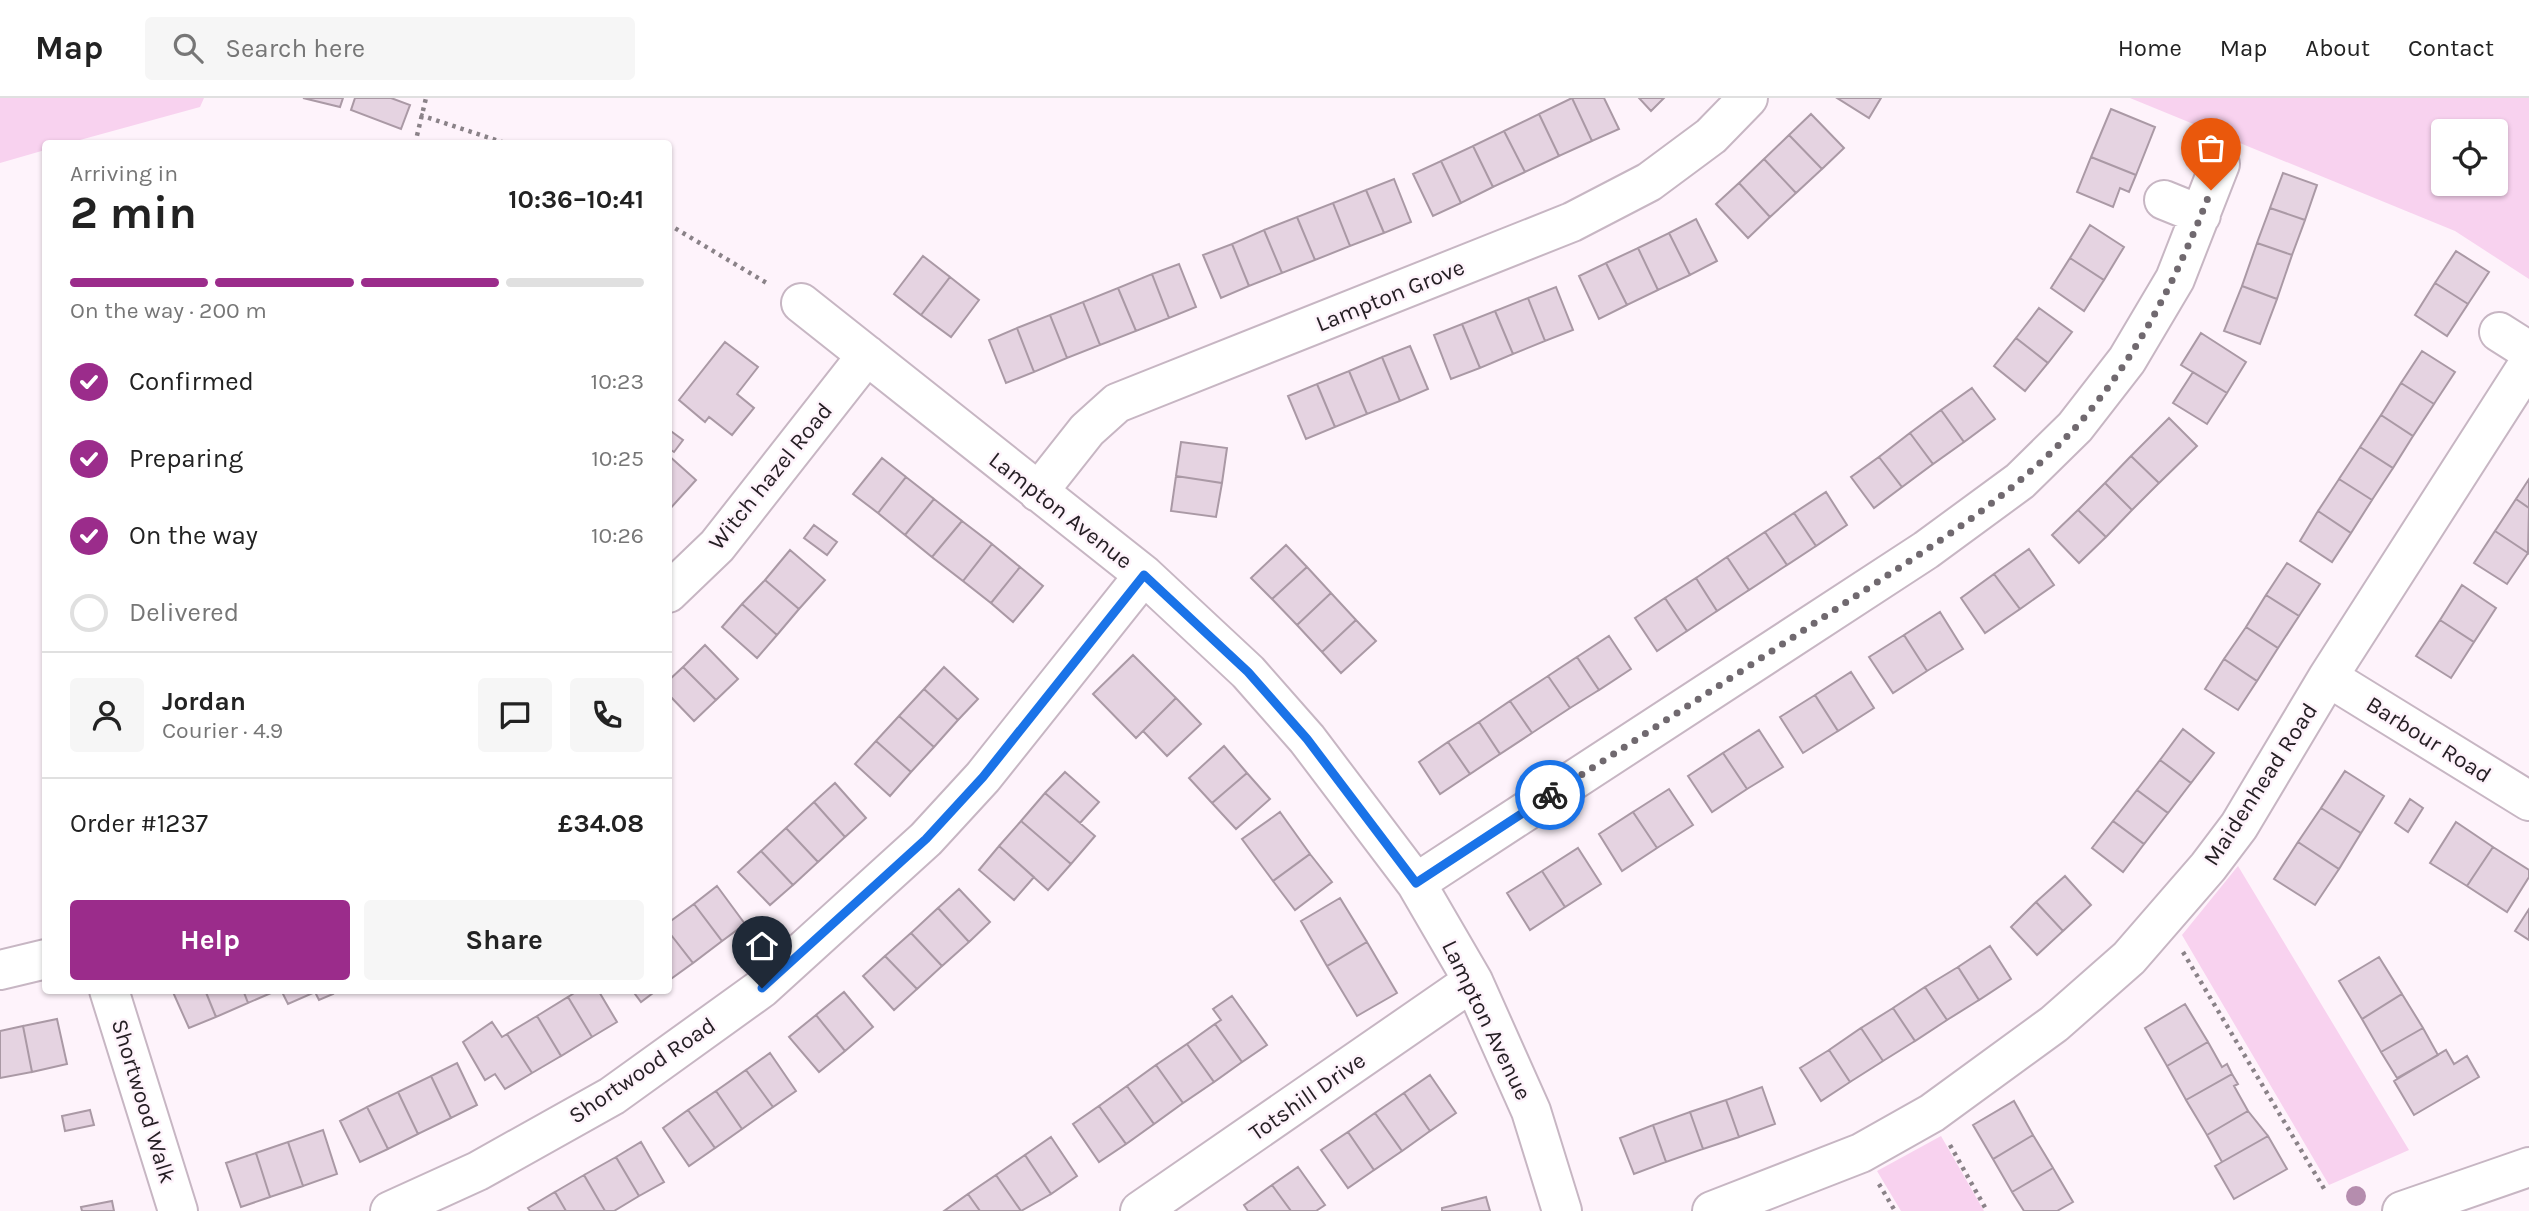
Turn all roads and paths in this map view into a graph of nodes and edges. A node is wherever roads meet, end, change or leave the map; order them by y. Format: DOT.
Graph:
graph roads {
  1 [pos="426,98"];
  2 [pos="1748,98"];
  3 [pos="420,115"];
  4 [pos="416,140"];
  5 [pos="496,140"];
  6 [pos="2220,164"];
  7 [pos="2164,200"];
  8 [pos="2201,215"];
  9 [pos="672,226"];
  10 [pos="801,303"];
  11 [pos="867,355"];
  12 [pos="2529,363"];
  13 [pos="1038,492"];
  14 [pos="1144,575"];
  15 [pos="672,589"];
  16 [pos="2328,677"];
  17 [pos="2529,801"];
  18 [pos="1416,883"];
  19 [pos="2164,919"];
  20 [pos="42,960"];
  21 [pos="0,970"];
  22 [pos="1473,981"];
  23 [pos="110,994"];
  24 [pos="1932,1113"];
  25 [pos="2529,1167"];
  26 [pos="2326,1192"];
  27 [pos="178,1211"];
  28 [pos="390,1211"];
  29 [pos="1140,1211"];
  30 [pos="1562,1211"];
  31 [pos="1712,1211"];
  32 [pos="1987,1211"];
  33 [pos="2402,1211"];
  1 -- 3 [label="path"];
  2 -- 13 [label="street, Lampton Grove"];
  3 -- 4 [label="path"];
  3 -- 5 [label="path"];
  6 -- 8 [label="street"];
  7 -- 8 [label="street"];
  8 -- 18 [label="street"];
  9 -- 10 [label="path"];
  10 -- 11 [label="street, Lampton Avenue"];
  11 -- 13 [label="street, Lampton Avenue"];
  11 -- 15 [label="street, Witch hazel Road"];
  12 -- 16 [label="street, Maidenhead Road"];
  13 -- 14 [label="street, Lampton Avenue"];
  14 -- 18 [label="street, Lampton Avenue"];
  14 -- 28 [label="street, Shortwood Road"];
  16 -- 17 [label="street, Barbour Road"];
  16 -- 19 [label="street, Maidenhead Road"];
  18 -- 22 [label="street, Lampton Avenue"];
  19 -- 24 [label="street, Maidenhead Road"];
  19 -- 26 [label="path"];
  20 -- 21 [label="street"];
  22 -- 29 [label="street, Totshill Drive"];
  22 -- 30 [label="street, Lampton Avenue"];
  23 -- 27 [label="street, Shortwood Walk"];
  24 -- 31 [label="street, Maidenhead Road"];
  24 -- 32 [label="path"];
  25 -- 33 [label="street"];
}
